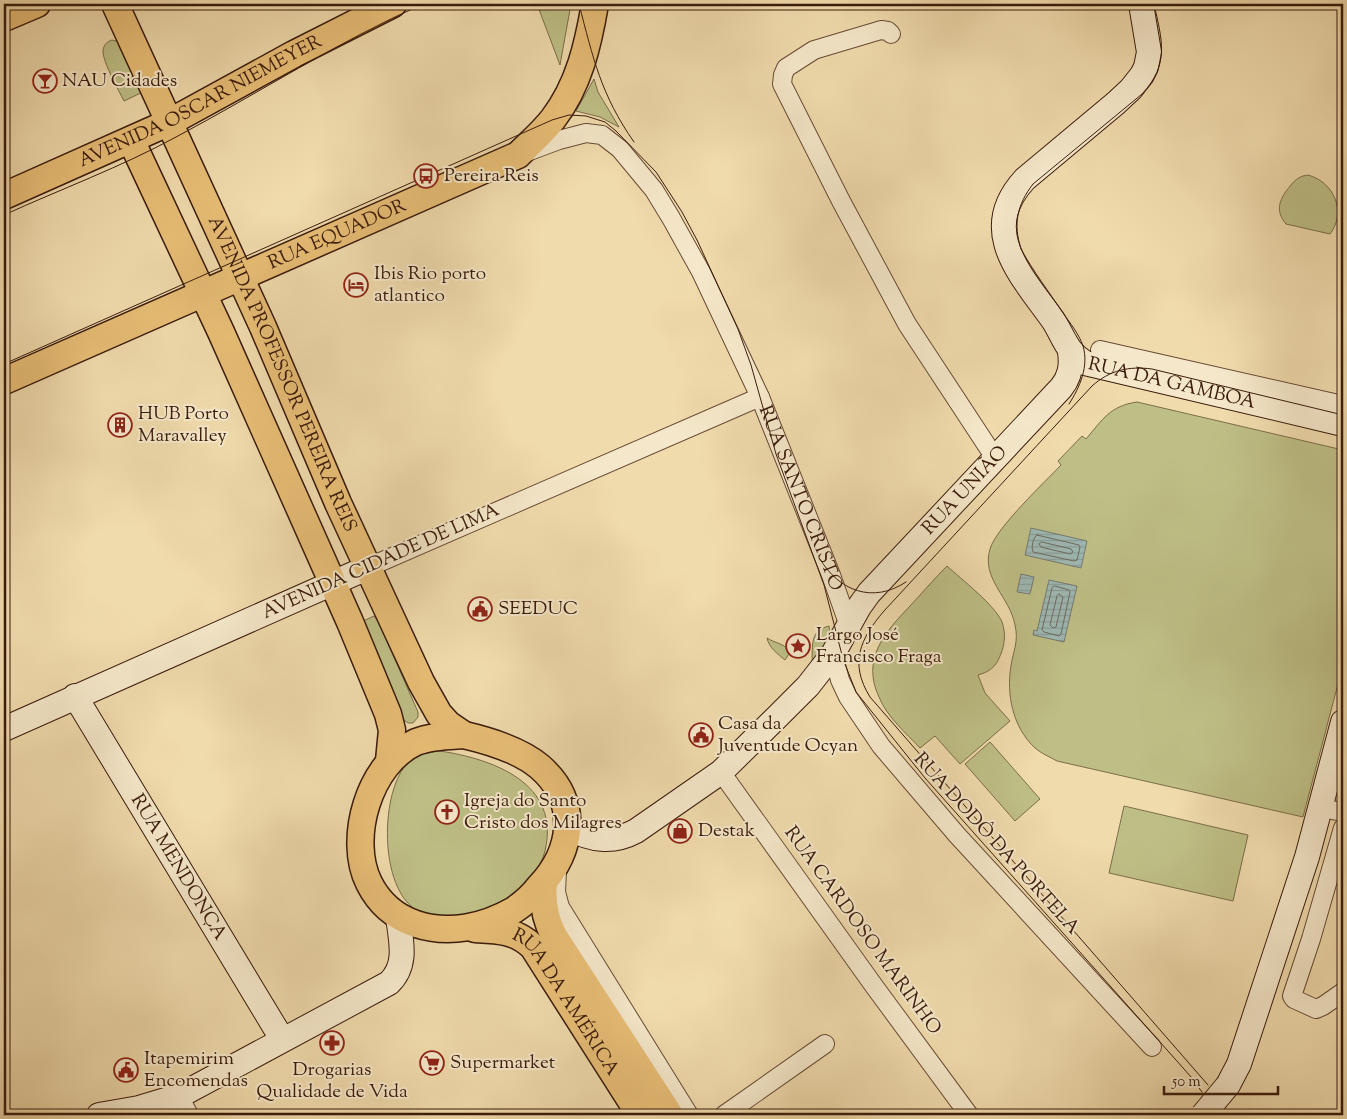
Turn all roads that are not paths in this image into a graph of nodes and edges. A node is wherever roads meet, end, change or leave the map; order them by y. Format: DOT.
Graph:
graph roads {
  1 [pos="37,4"];
  2 [pos="115,4"];
  3 [pos="394,4"];
  4 [pos="596,4"];
  5 [pos="1141,4"];
  6 [pos="4,18"];
  7 [pos="891,34"];
  8 [pos="170,122"];
  9 [pos="132,140"];
  10 [pos="518,155"];
  11 [pos="4,196"];
  12 [pos="240,277"];
  13 [pos="203,294"];
  14 [pos="1100,350"];
  15 [pos="1070,352"];
  16 [pos="1067,378"];
  17 [pos="4,381"];
  18 [pos="760,397"];
  19 [pos="1343,404"];
  20 [pos="1343,424"];
  21 [pos="1343,437"];
  22 [pos="995,458"];
  23 [pos="368,567"];
  24 [pos="333,584"];
  25 [pos="849,626"];
  26 [pos="833,654"];
  27 [pos="75,696"];
  28 [pos="1343,722"];
  29 [pos="4,729"];
  30 [pos="464,735"];
  31 [pos="389,761"];
  32 [pos="721,772"];
  33 [pos="1320,808"];
  34 [pos="1343,812"];
  35 [pos="568,828"];
  36 [pos="1343,828"];
  37 [pos="558,860"];
  38 [pos="544,882"];
  39 [pos="398,917"];
  40 [pos="466,928"];
  41 [pos="1343,992"];
  42 [pos="282,1039"];
  43 [pos="825,1044"];
  44 [pos="1152,1047"];
  45 [pos="184,1106"];
  46 [pos="99,1115"];
  47 [pos="640,1115"];
  48 [pos="670,1115"];
  49 [pos="689,1115"];
  50 [pos="724,1115"];
  51 [pos="969,1115"];
  52 [pos="1203,1115"];
  1 -- 6 [label="main road"];
  2 -- 8 [label="main road, AVENIDA PROFESSOR PEREIRA REIS"];
  3 -- 8 [label="main road, AVENIDA OSCAR NIEMEYER"];
  4 -- 10 [label="main road, RUA EQUADOR"];
  5 -- 15 [label="street, RUA DA GAMBOA"];
  7 -- 22 [label="street"];
  8 -- 9 [label="main road, AVENIDA OSCAR NIEMEYER"];
  8 -- 12 [label="main road, AVENIDA PROFESSOR PEREIRA REIS"];
  9 -- 11 [label="main road, AVENIDA OSCAR NIEMEYER"];
  9 -- 13 [label="main road, AVENIDA PROFESSOR PEREIRA REIS"];
  10 -- 12 [label="main road, RUA EQUADOR"];
  10 -- 18 [label="street, RUA SANTO CRISTO"];
  12 -- 13 [label="main road, RUA EQUADOR"];
  12 -- 23 [label="main road, AVENIDA PROFESSOR PEREIRA REIS"];
  13 -- 17 [label="main road, RUA EQUADOR"];
  13 -- 24 [label="main road, AVENIDA PROFESSOR PEREIRA REIS"];
  14 -- 19 [label="street, RUA DA GAMBOA"];
  15 -- 16 [label="street"];
  15 -- 20 [label="street, RUA DA GAMBOA"];
  16 -- 21 [label="street, RUA DA GAMBOA"];
  16 -- 22 [label="street, RUA UNIÃO"];
  18 -- 23 [label="street, AVENIDA CIDADE DE LIMA"];
  18 -- 25 [label="street, RUA SANTO CRISTO"];
  22 -- 25 [label="street, RUA UNIÃO"];
  23 -- 24 [label="street, AVENIDA CIDADE DE LIMA"];
  23 -- 30 [label="main road, AVENIDA PROFESSOR PEREIRA REIS"];
  24 -- 27 [label="street, AVENIDA CIDADE DE LIMA"];
  24 -- 31 [label="main road, AVENIDA PROFESSOR PEREIRA REIS"];
  25 -- 26 [label="street"];
  26 -- 32 [label="street"];
  26 -- 44 [label="street, RUA DODÔ DA PORTELA"];
  27 -- 29 [label="street, AVENIDA CIDADE DE LIMA"];
  27 -- 42 [label="street, RUA MENDONÇA"];
  28 -- 33 [label="street"];
  30 -- 31 [label="main road"];
  30 -- 35 [label="main road"];
  31 -- 39 [label="main road"];
  32 -- 35 [label="street"];
  32 -- 51 [label="street, RUA CARDOSO MARINHO"];
  33 -- 34 [label="street"];
  33 -- 52 [label="street, bridge"];
  35 -- 37 [label="main road"];
  36 -- 41 [label="street"];
  37 -- 38 [label="main road"];
  37 -- 49 [label="street"];
  38 -- 40 [label="main road"];
  38 -- 48 [label="main road"];
  39 -- 40 [label="main road"];
  39 -- 42 [label="street"];
  40 -- 47 [label="main road, RUA DA AMÉRICA"];
  42 -- 45 [label="street"];
  43 -- 50 [label="street"];
  45 -- 46 [label="street"];
}
